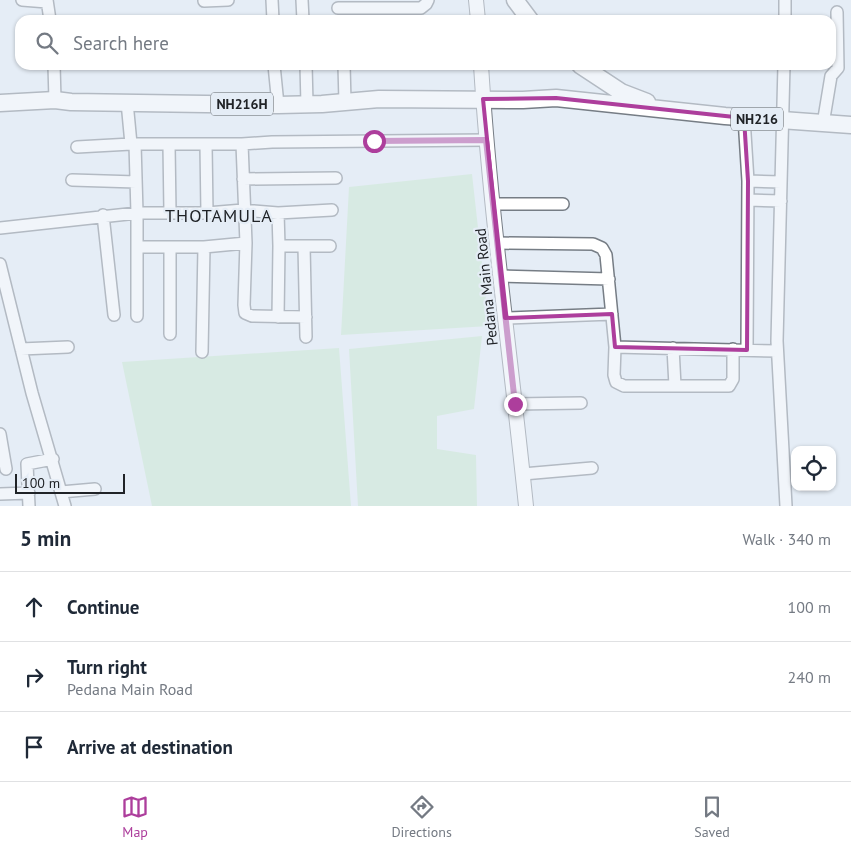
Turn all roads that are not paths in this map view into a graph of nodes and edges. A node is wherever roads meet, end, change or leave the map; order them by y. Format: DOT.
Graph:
graph roads {
  1 [pos="22,0"];
  2 [pos="228,0"];
  3 [pos="272,0"];
  4 [pos="302,0"];
  5 [pos="428,0"];
  6 [pos="476,0"];
  7 [pos="515,0"];
  8 [pos="785,0"];
  9 [pos="47,1"];
  10 [pos="204,1"];
  11 [pos="338,8"];
  12 [pos="836,12"];
  13 [pos="49,15"];
  14 [pos="274,15"];
  15 [pos="303,15"];
  16 [pos="478,15"];
  17 [pos="526,15"];
  18 [pos="785,15"];
  19 [pos="54,70"];
  20 [pos="275,70"];
  21 [pos="306,70"];
  22 [pos="344,70"];
  23 [pos="481,70"];
  24 [pos="588,70"];
  25 [pos="784,70"];
  26 [pos="483,99"];
  27 [pos="55,100"];
  28 [pos="128,102"];
  29 [pos="345,102"];
  30 [pos="0,103"];
  31 [pos="278,104"];
  32 [pos="307,104"];
  33 [pos="663,109"];
  34 [pos="744,118"];
  35 [pos="782,121"];
  36 [pos="823,124"];
  37 [pos="851,125"];
  38 [pos="486,140"];
  39 [pos="133,144"];
  40 [pos="242,144"];
  41 [pos="169,145"];
  42 [pos="206,145"];
  43 [pos="77,148"];
  44 [pos="336,178"];
  45 [pos="243,179"];
  46 [pos="72,180"];
  47 [pos="748,181"];
  48 [pos="136,182"];
  49 [pos="781,182"];
  50 [pos="748,200"];
  51 [pos="780,201"];
  52 [pos="493,204"];
  53 [pos="563,204"];
  54 [pos="243,210"];
  55 [pos="332,210"];
  56 [pos="170,212"];
  57 [pos="208,212"];
  58 [pos="138,213"];
  59 [pos="278,213"];
  60 [pos="103,216"];
  61 [pos="0,228"];
  62 [pos="246,243"];
  63 [pos="498,243"];
  64 [pos="279,246"];
  65 [pos="304,246"];
  66 [pos="330,246"];
  67 [pos="137,247"];
  68 [pos="204,247"];
  69 [pos="170,248"];
  70 [pos="0,264"];
  71 [pos="501,276"];
  72 [pos="609,279"];
  73 [pos="5,306"];
  74 [pos="612,314"];
  75 [pos="114,315"];
  76 [pos="137,316"];
  77 [pos="278,317"];
  78 [pos="306,317"];
  79 [pos="505,318"];
  80 [pos="170,334"];
  81 [pos="306,337"];
  82 [pos="615,346"];
  83 [pos="68,347"];
  84 [pos="674,348"];
  85 [pos="21,349"];
  86 [pos="732,350"];
  87 [pos="747,350"];
  88 [pos="777,351"];
  89 [pos="202,352"];
  90 [pos="675,386"];
  91 [pos="580,403"];
  92 [pos="515,404"];
  93 [pos="0,434"];
  94 [pos="52,459"];
  95 [pos="27,464"];
  96 [pos="592,468"];
  97 [pos="3,469"];
  98 [pos="523,474"];
  99 [pos="95,489"];
  100 [pos="62,492"];
  101 [pos="28,493"];
  102 [pos="0,494"];
  103 [pos="29,506"];
  104 [pos="65,506"];
  105 [pos="526,506"];
  106 [pos="786,506"];
  1 -- 9 [label="street"];
  2 -- 10 [label="street"];
  3 -- 14 [label="street"];
  4 -- 15 [label="street"];
  5 -- 11 [label="street"];
  6 -- 16 [label="main road"];
  7 -- 17 [label="highway"];
  8 -- 18 [label="street"];
  9 -- 13 [label="street"];
  12 -- 36 [label="street"];
  19 -- 27 [label="street"];
  20 -- 31 [label="street"];
  21 -- 32 [label="street"];
  22 -- 29 [label="street"];
  23 -- 26 [label="main road, Pedana Main Road"];
  24 -- 33 [label="highway, NH216"];
  25 -- 35 [label="street"];
  26 -- 29 [label="highway, NH216H"];
  26 -- 33 [label="highway, NH216H"];
  26 -- 38 [label="main road, Pedana Main Road"];
  27 -- 28 [label="highway, NH216H"];
  27 -- 30 [label="highway, NH216H"];
  28 -- 31 [label="highway, NH216H"];
  28 -- 39 [label="street"];
  29 -- 32 [label="highway, NH216H"];
  31 -- 32 [label="highway, NH216H"];
  33 -- 34 [label="highway, NH216"];
  34 -- 35 [label="highway, NH216"];
  34 -- 47 [label="street"];
  35 -- 36 [label="highway, NH216"];
  35 -- 49 [label="street"];
  36 -- 37 [label="highway, NH216"];
  38 -- 40 [label="street"];
  38 -- 52 [label="main road, Pedana Main Road"];
  39 -- 41 [label="street"];
  39 -- 43 [label="street"];
  39 -- 48 [label="street"];
  40 -- 42 [label="street"];
  40 -- 45 [label="street"];
  41 -- 42 [label="street"];
  41 -- 56 [label="street"];
  42 -- 57 [label="street"];
  44 -- 45 [label="street"];
  45 -- 54 [label="street"];
  46 -- 48 [label="street"];
  47 -- 49 [label="street"];
  47 -- 50 [label="street"];
  48 -- 58 [label="street"];
  49 -- 51 [label="street"];
  50 -- 51 [label="street"];
  50 -- 87 [label="street"];
  51 -- 88 [label="street"];
  52 -- 53 [label="street"];
  52 -- 63 [label="main road, Pedana Main Road"];
  54 -- 57 [label="street"];
  54 -- 59 [label="street"];
  54 -- 62 [label="street"];
  55 -- 59 [label="street"];
  56 -- 57 [label="street"];
  56 -- 58 [label="street"];
  58 -- 60 [label="street"];
  58 -- 67 [label="street"];
  59 -- 64 [label="street"];
  60 -- 61 [label="street"];
  60 -- 75 [label="street"];
  62 -- 68 [label="street"];
  62 -- 77 [label="street"];
  63 -- 71 [label="main road, Pedana Main Road"];
  63 -- 72 [label="street"];
  64 -- 65 [label="street"];
  64 -- 77 [label="street"];
  65 -- 66 [label="street"];
  65 -- 78 [label="street"];
  67 -- 69 [label="street"];
  67 -- 76 [label="street"];
  68 -- 69 [label="street"];
  68 -- 89 [label="street"];
  69 -- 80 [label="street"];
  70 -- 73 [label="street"];
  71 -- 72 [label="street"];
  71 -- 79 [label="main road, Pedana Main Road"];
  72 -- 74 [label="street"];
  73 -- 85 [label="street"];
  74 -- 79 [label="street"];
  74 -- 82 [label="street"];
  77 -- 78 [label="street"];
  78 -- 81 [label="street"];
  79 -- 92 [label="main road, Pedana Main Road"];
  82 -- 84 [label="street"];
  82 -- 90 [label="street"];
  83 -- 85 [label="street"];
  84 -- 86 [label="street"];
  84 -- 90 [label="street"];
  85 -- 94 [label="street"];
  86 -- 87 [label="street"];
  86 -- 90 [label="street"];
  87 -- 88 [label="street"];
  88 -- 106 [label="street"];
  91 -- 92 [label="street"];
  92 -- 98 [label="main road, Pedana Main Road"];
  93 -- 97 [label="street"];
  94 -- 95 [label="street"];
  94 -- 100 [label="street"];
  95 -- 97 [label="street"];
  95 -- 101 [label="street"];
  96 -- 98 [label="street"];
  98 -- 105 [label="main road, Pedana Main Road"];
  99 -- 100 [label="street"];
  100 -- 104 [label="street"];
  101 -- 102 [label="street"];
  101 -- 103 [label="street"];
}
